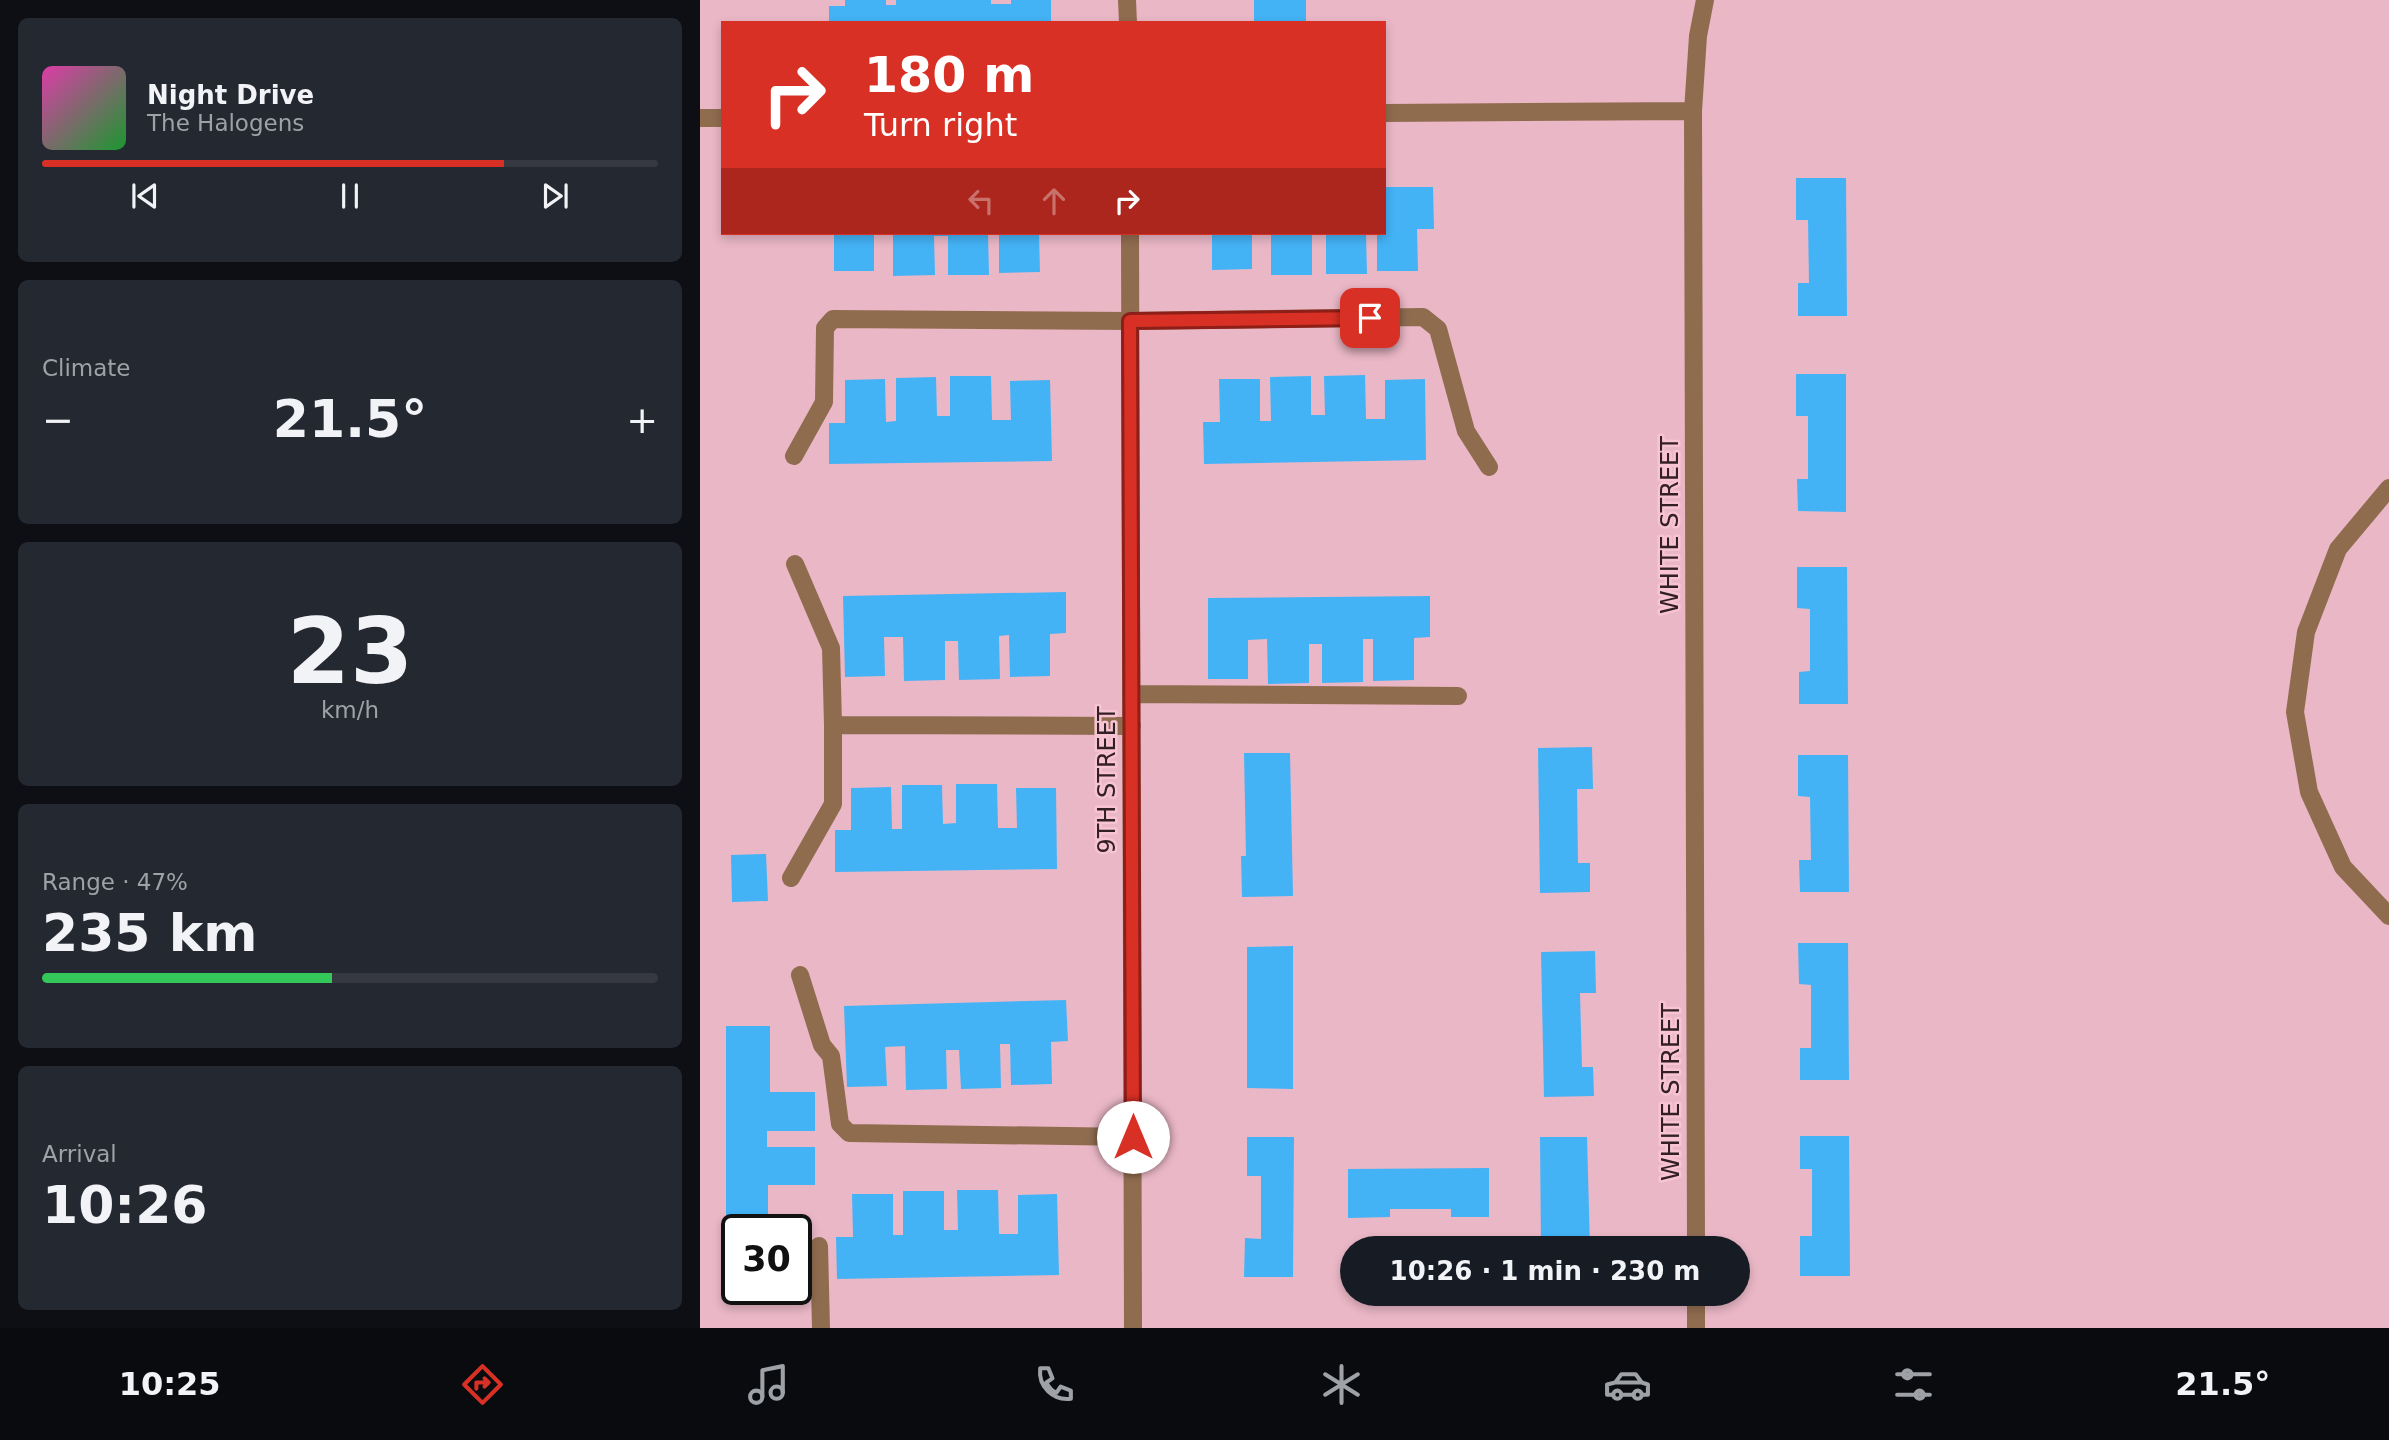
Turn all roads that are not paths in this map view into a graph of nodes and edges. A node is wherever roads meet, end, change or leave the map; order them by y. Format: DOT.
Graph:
graph roads {
  1 [pos="1127,0"];
  2 [pos="1705,0"];
  3 [pos="1128,21"];
  4 [pos="1693,111"];
  5 [pos="1386,113"];
  6 [pos="700,118"];
  7 [pos="721,118"];
  8 [pos="1130,235"];
  9 [pos="1130,321"];
  10 [pos="794,456"];
  11 [pos="1489,467"];
  12 [pos="2389,488"];
  13 [pos="795,564"];
  14 [pos="1132,694"];
  15 [pos="1458,696"];
  16 [pos="833,725"];
  17 [pos="1132,726"];
  18 [pos="791,878"];
  19 [pos="2389,916"];
  20 [pos="800,975"];
  21 [pos="1133,1137"];
  22 [pos="1696,1236"];
  23 [pos="819,1246"];
  24 [pos="1696,1306"];
  25 [pos="821,1328"];
  26 [pos="1133,1328"];
  27 [pos="1696,1328"];
  1 -- 3 [label="street"];
  2 -- 4 [label="street, WHITE STREET"];
  4 -- 5 [label="street"];
  4 -- 22 [label="street, WHITE STREET"];
  6 -- 7 [label="street"];
  8 -- 9 [label="street, 9TH STREET"];
  9 -- 10 [label="street"];
  9 -- 11 [label="street"];
  9 -- 14 [label="street, 9TH STREET"];
  12 -- 19 [label="street"];
  13 -- 16 [label="street"];
  14 -- 15 [label="street"];
  14 -- 17 [label="street, 9TH STREET"];
  16 -- 17 [label="street"];
  16 -- 18 [label="street"];
  17 -- 21 [label="street, 9TH STREET"];
  20 -- 21 [label="street"];
  21 -- 26 [label="street, 9TH STREET"];
  23 -- 25 [label="street"];
  24 -- 27 [label="street"];
}
